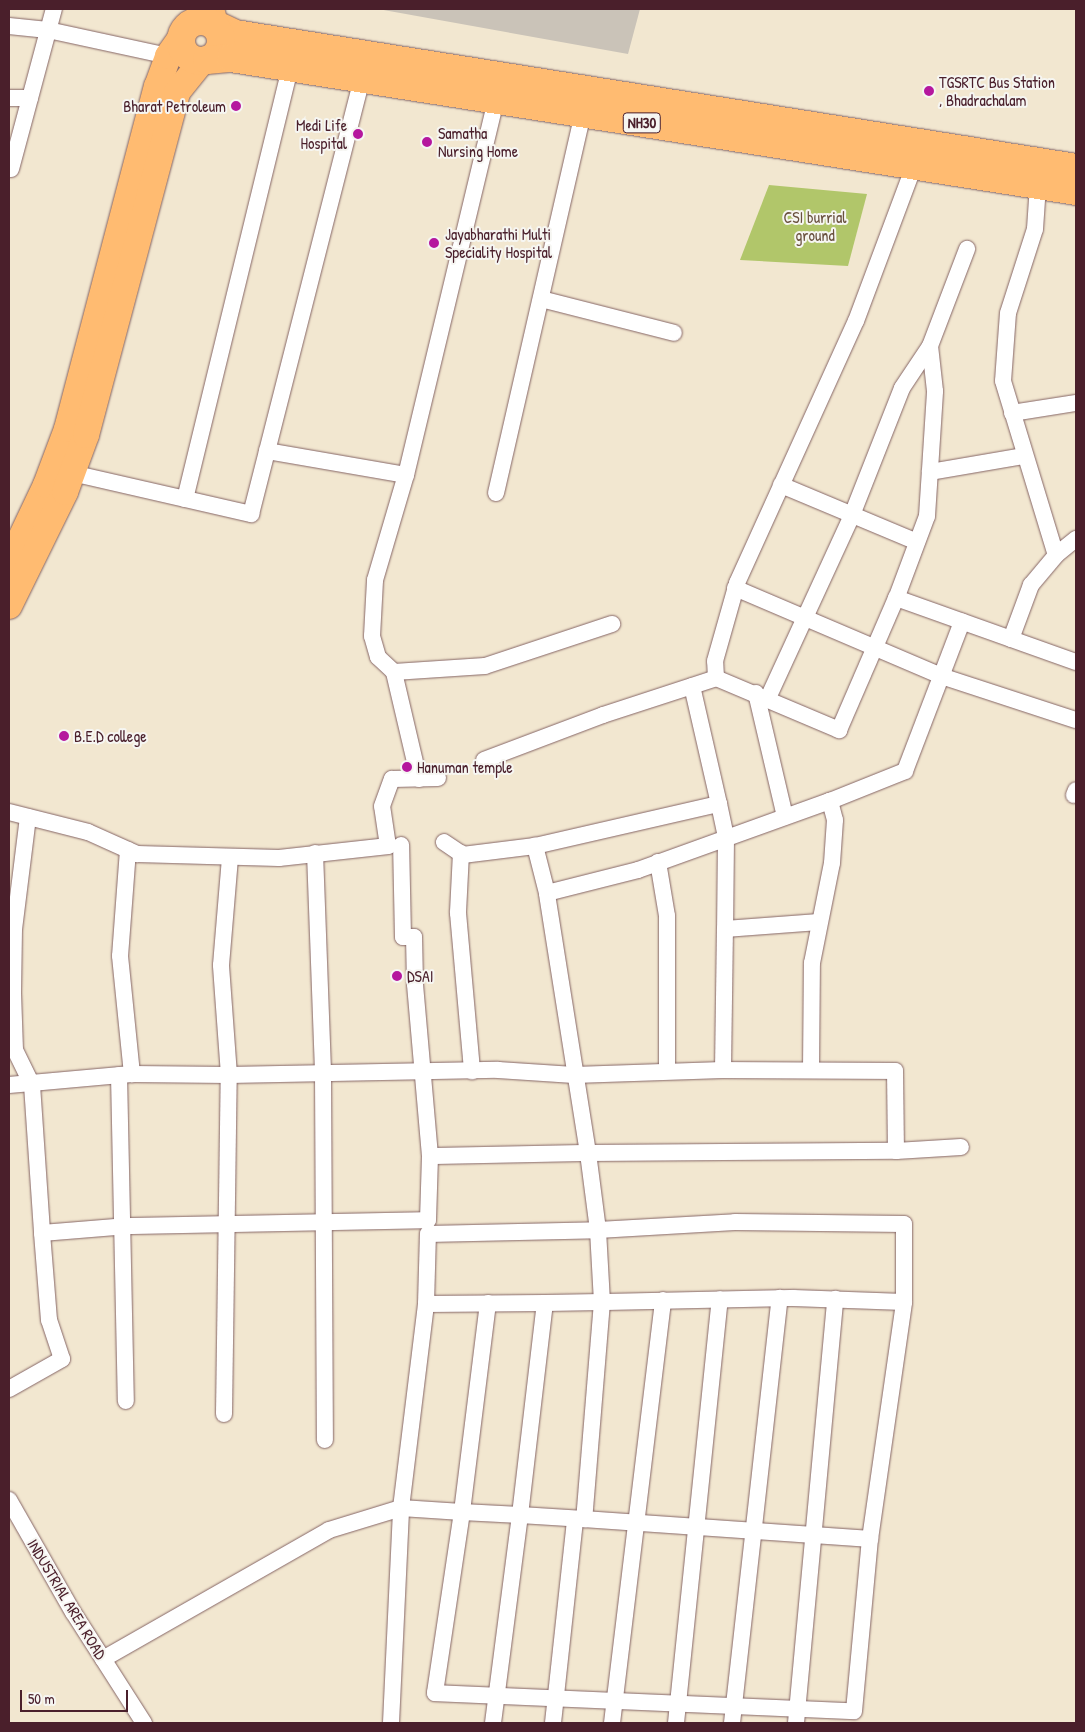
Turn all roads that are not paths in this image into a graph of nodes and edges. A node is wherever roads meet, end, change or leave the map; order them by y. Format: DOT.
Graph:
graph roads {
  1 [pos="54,9"];
  2 [pos="183,9"];
  3 [pos="212,16"];
  4 [pos="9,26"];
  5 [pos="48,30"];
  6 [pos="175,46"];
  7 [pos="204,60"];
  8 [pos="290,67"];
  9 [pos="362,80"];
  10 [pos="9,98"];
  11 [pos="30,98"];
  12 [pos="496,101"];
  13 [pos="583,114"];
  14 [pos="914,166"];
  15 [pos="1076,168"];
  16 [pos="11,169"];
  17 [pos="1038,185"];
  18 [pos="1076,192"];
  19 [pos="967,249"];
  20 [pos="541,299"];
  21 [pos="674,333"];
  22 [pos="930,346"];
  23 [pos="1076,403"];
  24 [pos="1012,413"];
  25 [pos="267,450"];
  26 [pos="1024,456"];
  27 [pos="930,472"];
  28 [pos="72,473"];
  29 [pos="406,475"];
  30 [pos="781,485"];
  31 [pos="496,493"];
  32 [pos="185,499"];
  33 [pos="852,515"];
  34 [pos="1076,539"];
  35 [pos="917,542"];
  36 [pos="17,554"];
  37 [pos="1056,555"];
  38 [pos="735,588"];
  39 [pos="896,599"];
  40 [pos="9,606"];
  41 [pos="804,619"];
  42 [pos="962,622"];
  43 [pos="612,624"];
  44 [pos="1011,639"];
  45 [pos="874,648"];
  46 [pos="1076,662"];
  47 [pos="394,672"];
  48 [pos="941,676"];
  49 [pos="716,678"];
  50 [pos="692,686"];
  51 [pos="762,696"];
  52 [pos="1076,720"];
  53 [pos="484,760"];
  54 [pos="438,778"];
  55 [pos="419,779"];
  56 [pos="830,801"];
  57 [pos="719,804"];
  58 [pos="9,812"];
  59 [pos="28,817"];
  60 [pos="785,817"];
  61 [pos="726,838"];
  62 [pos="444,842"];
  63 [pos="401,845"];
  64 [pos="535,846"];
  65 [pos="128,850"];
  66 [pos="315,853"];
  67 [pos="461,853"];
  68 [pos="230,858"];
  69 [pos="658,862"];
  70 [pos="547,893"];
  71 [pos="819,922"];
  72 [pos="725,929"];
  73 [pos="723,1070"];
  74 [pos="811,1070"];
  75 [pos="472,1071"];
  76 [pos="667,1071"];
  77 [pos="424,1072"];
  78 [pos="323,1073"];
  79 [pos="126,1075"];
  80 [pos="229,1075"];
  81 [pos="574,1075"];
  82 [pos="32,1085"];
  83 [pos="9,1086"];
  84 [pos="961,1147"];
  85 [pos="588,1152"];
  86 [pos="896,1152"];
  87 [pos="430,1156"];
  88 [pos="324,1223"];
  89 [pos="228,1226"];
  90 [pos="120,1227"];
  91 [pos="428,1227"];
  92 [pos="598,1230"];
  93 [pos="42,1233"];
  94 [pos="780,1298"];
  95 [pos="720,1299"];
  96 [pos="835,1299"];
  97 [pos="663,1300"];
  98 [pos="602,1302"];
  99 [pos="904,1302"];
  100 [pos="488,1303"];
  101 [pos="545,1303"];
  102 [pos="426,1304"];
  103 [pos="9,1389"];
  104 [pos="126,1401"];
  105 [pos="224,1414"];
  106 [pos="325,1440"];
  107 [pos="9,1500"];
  108 [pos="401,1508"];
  109 [pos="462,1512"];
  110 [pos="520,1515"];
  111 [pos="580,1519"];
  112 [pos="636,1523"];
  113 [pos="698,1527"];
  114 [pos="752,1531"];
  115 [pos="815,1535"];
  116 [pos="870,1539"];
  117 [pos="103,1659"];
  118 [pos="499,1695"];
  119 [pos="557,1698"];
  120 [pos="614,1700"];
  121 [pos="678,1703"];
  122 [pos="734,1706"];
  123 [pos="797,1716"];
  124 [pos="854,1717"];
  125 [pos="144,1723"];
  126 [pos="391,1723"];
  127 [pos="494,1723"];
  128 [pos="553,1723"];
  129 [pos="612,1723"];
  130 [pos="676,1723"];
  131 [pos="732,1723"];
  1 -- 5 [label="street"];
  2 -- 6 [label="highway"];
  3 -- 6 [label="highway"];
  3 -- 7 [label="highway"];
  3 -- 15 [label="highway, NH30"];
  4 -- 5 [label="street"];
  5 -- 6 [label="street"];
  5 -- 11 [label="street"];
  6 -- 7 [label="highway"];
  6 -- 36 [label="main road"];
  7 -- 8 [label="highway, NH30"];
  7 -- 28 [label="main road"];
  8 -- 9 [label="highway, NH30"];
  8 -- 32 [label="street"];
  9 -- 12 [label="highway, NH30"];
  9 -- 25 [label="street"];
  10 -- 11 [label="street"];
  11 -- 16 [label="street"];
  12 -- 13 [label="highway, NH30"];
  12 -- 29 [label="street"];
  13 -- 14 [label="highway, NH30"];
  13 -- 20 [label="street"];
  14 -- 17 [label="highway, NH30"];
  14 -- 30 [label="street"];
  17 -- 18 [label="highway, NH30"];
  17 -- 24 [label="street"];
  19 -- 22 [label="street"];
  20 -- 21 [label="street"];
  20 -- 31 [label="street"];
  22 -- 27 [label="street"];
  22 -- 33 [label="street"];
  23 -- 24 [label="street"];
  24 -- 26 [label="street"];
  25 -- 29 [label="street"];
  25 -- 32 [label="street"];
  26 -- 27 [label="street"];
  26 -- 37 [label="street"];
  27 -- 35 [label="street"];
  28 -- 32 [label="street"];
  28 -- 36 [label="main road"];
  29 -- 47 [label="street"];
  30 -- 33 [label="street"];
  30 -- 38 [label="street"];
  33 -- 35 [label="street"];
  33 -- 41 [label="street"];
  34 -- 37 [label="street"];
  35 -- 39 [label="street"];
  36 -- 40 [label="main road"];
  37 -- 44 [label="street"];
  38 -- 41 [label="street"];
  38 -- 49 [label="street"];
  39 -- 42 [label="street"];
  39 -- 45 [label="street"];
  41 -- 45 [label="street"];
  41 -- 51 [label="street"];
  42 -- 44 [label="street"];
  42 -- 48 [label="street"];
  43 -- 47 [label="street"];
  44 -- 46 [label="street"];
  45 -- 48 [label="street"];
  45 -- 51 [label="street"];
  47 -- 55 [label="street"];
  48 -- 52 [label="street"];
  48 -- 56 [label="street"];
  49 -- 50 [label="street"];
  49 -- 51 [label="street"];
  50 -- 53 [label="street"];
  50 -- 57 [label="street"];
  51 -- 60 [label="street"];
  54 -- 55 [label="street"];
  55 -- 66 [label="street"];
  56 -- 60 [label="street"];
  56 -- 71 [label="street"];
  57 -- 61 [label="street"];
  57 -- 64 [label="street"];
  58 -- 59 [label="street"];
  59 -- 65 [label="street"];
  59 -- 82 [label="street"];
  60 -- 61 [label="street"];
  61 -- 69 [label="street"];
  61 -- 72 [label="street"];
  62 -- 67 [label="street"];
  63 -- 77 [label="street"];
  64 -- 67 [label="street"];
  64 -- 70 [label="street"];
  65 -- 68 [label="street"];
  65 -- 79 [label="street"];
  66 -- 68 [label="street"];
  66 -- 78 [label="street"];
  67 -- 75 [label="street"];
  68 -- 80 [label="street"];
  69 -- 70 [label="street"];
  69 -- 76 [label="street"];
  70 -- 81 [label="street"];
  71 -- 72 [label="street"];
  71 -- 74 [label="street"];
  72 -- 73 [label="street"];
  73 -- 74 [label="street"];
  73 -- 76 [label="street"];
  74 -- 86 [label="street"];
  75 -- 77 [label="street"];
  75 -- 81 [label="street"];
  76 -- 81 [label="street"];
  77 -- 78 [label="street"];
  77 -- 87 [label="street"];
  78 -- 80 [label="street"];
  78 -- 88 [label="street"];
  79 -- 80 [label="street"];
  79 -- 82 [label="street"];
  79 -- 90 [label="street"];
  80 -- 89 [label="street"];
  81 -- 85 [label="street"];
  82 -- 83 [label="street"];
  82 -- 93 [label="street"];
  84 -- 86 [label="street"];
  85 -- 86 [label="street"];
  85 -- 87 [label="street"];
  85 -- 92 [label="street"];
  87 -- 91 [label="street"];
  88 -- 89 [label="street"];
  88 -- 91 [label="street"];
  88 -- 106 [label="street"];
  89 -- 90 [label="street"];
  89 -- 105 [label="street"];
  90 -- 93 [label="street"];
  90 -- 104 [label="street"];
  91 -- 92 [label="street"];
  91 -- 102 [label="street"];
  92 -- 98 [label="street"];
  92 -- 99 [label="street"];
  93 -- 103 [label="street"];
  94 -- 95 [label="street"];
  94 -- 96 [label="street"];
  94 -- 114 [label="street"];
  95 -- 97 [label="street"];
  95 -- 113 [label="street"];
  96 -- 99 [label="street"];
  96 -- 115 [label="street"];
  97 -- 98 [label="street"];
  97 -- 112 [label="street"];
  98 -- 101 [label="street"];
  98 -- 111 [label="street"];
  99 -- 116 [label="street"];
  100 -- 101 [label="street"];
  100 -- 102 [label="street"];
  100 -- 109 [label="street"];
  101 -- 110 [label="street"];
  102 -- 108 [label="street"];
  107 -- 117 [label="street, INDUSTRIAL AREA ROAD"];
  108 -- 109 [label="street"];
  108 -- 117 [label="street"];
  108 -- 126 [label="street"];
  109 -- 110 [label="street"];
  109 -- 118 [label="street"];
  110 -- 111 [label="street"];
  110 -- 118 [label="street"];
  111 -- 112 [label="street"];
  111 -- 119 [label="street"];
  112 -- 113 [label="street"];
  112 -- 120 [label="street"];
  113 -- 114 [label="street"];
  113 -- 121 [label="street"];
  114 -- 115 [label="street"];
  114 -- 122 [label="street"];
  115 -- 116 [label="street"];
  115 -- 123 [label="street"];
  116 -- 124 [label="street"];
  117 -- 125 [label="street, INDUSTRIAL AREA ROAD"];
  118 -- 119 [label="street"];
  118 -- 127 [label="street"];
  119 -- 120 [label="street"];
  119 -- 128 [label="street"];
  120 -- 121 [label="street"];
  120 -- 129 [label="street"];
  121 -- 122 [label="street"];
  121 -- 130 [label="street"];
  122 -- 123 [label="street"];
  122 -- 131 [label="street"];
  123 -- 124 [label="street"];
}
